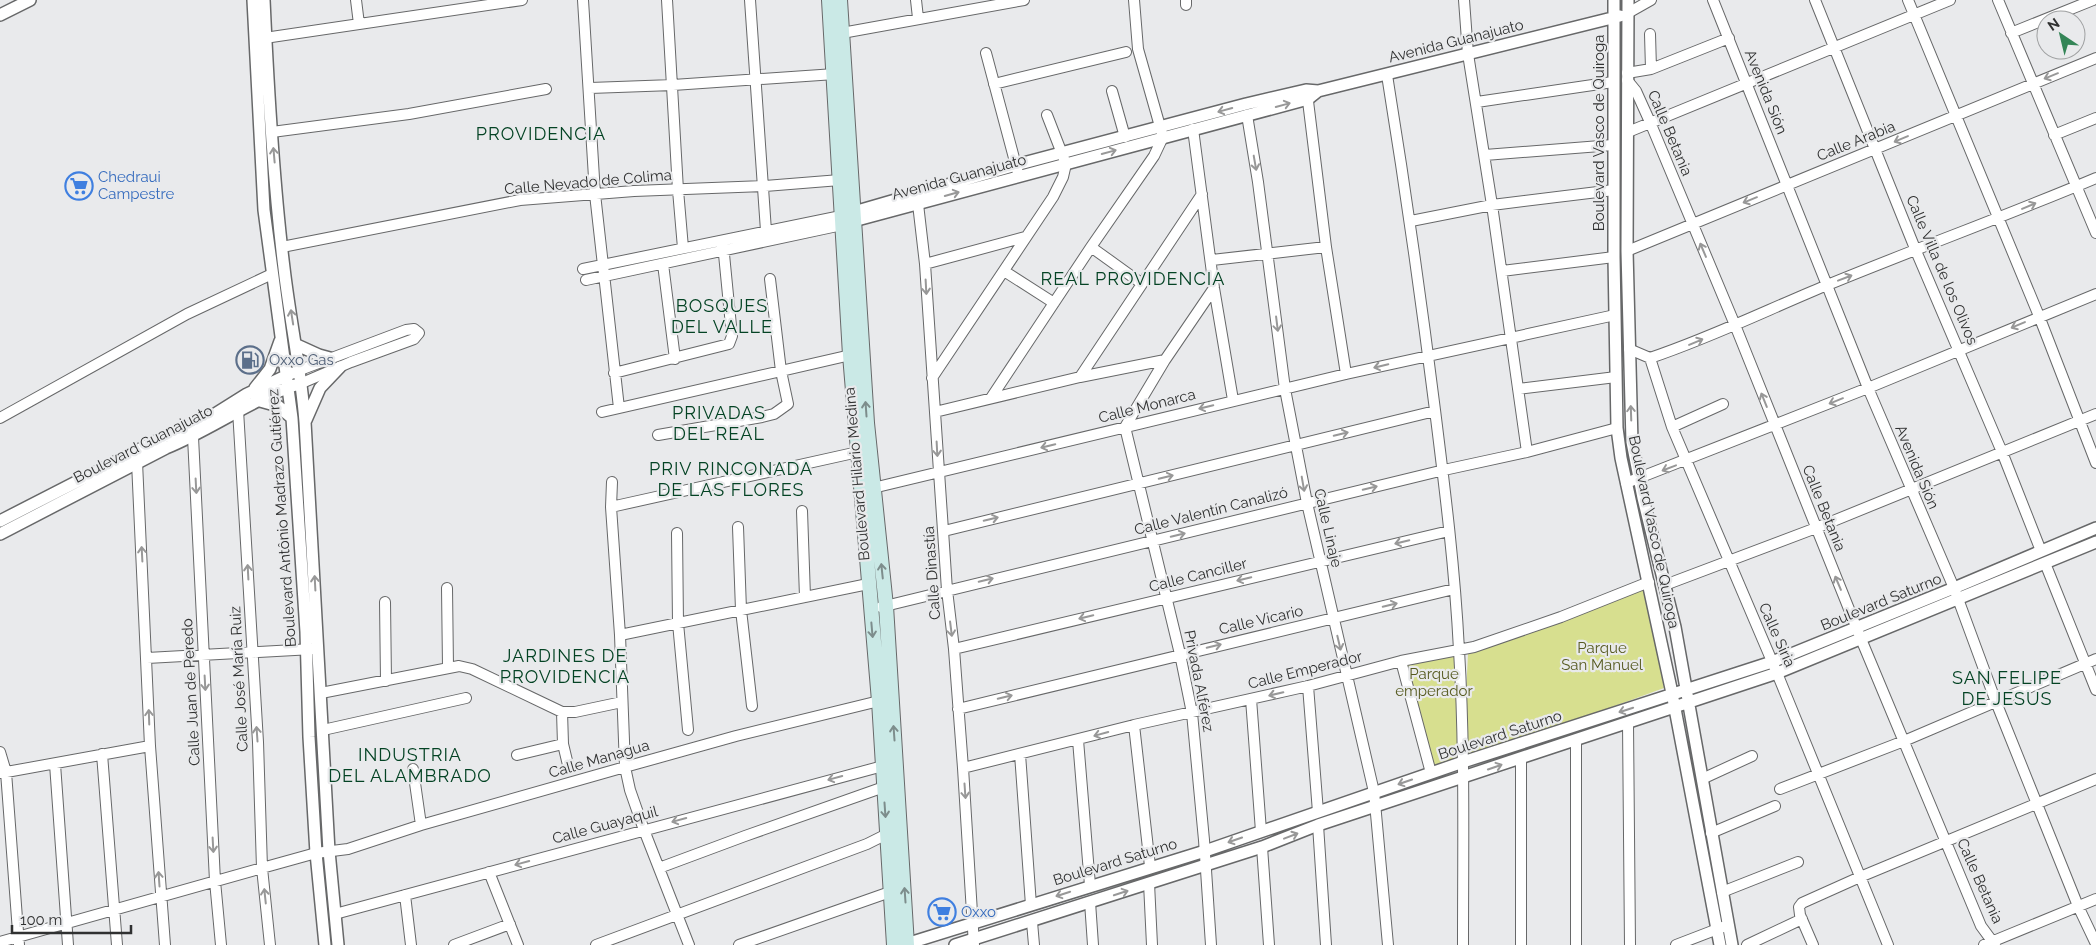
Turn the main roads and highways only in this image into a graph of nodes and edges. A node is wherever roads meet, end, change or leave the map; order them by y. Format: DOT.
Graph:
graph roads {
  1 [pos="830,0"];
  2 [pos="840,0"];
  3 [pos="848,218"];
  4 [pos="856,354"];
  5 [pos="903,945"];
  1 -- 3 [label="main road, Boulevard Hilario Medina"];
  2 -- 3 [label="main road, Boulevard Hilario Medina"];
  3 -- 4 [label="main road, Boulevard Hilario Medina"];
  5 -- 4 [label="main road, Boulevard Hilario Medina, one-way"];
  4 -- 5 [label="main road, Boulevard Hilario Medina, one-way"];
}
